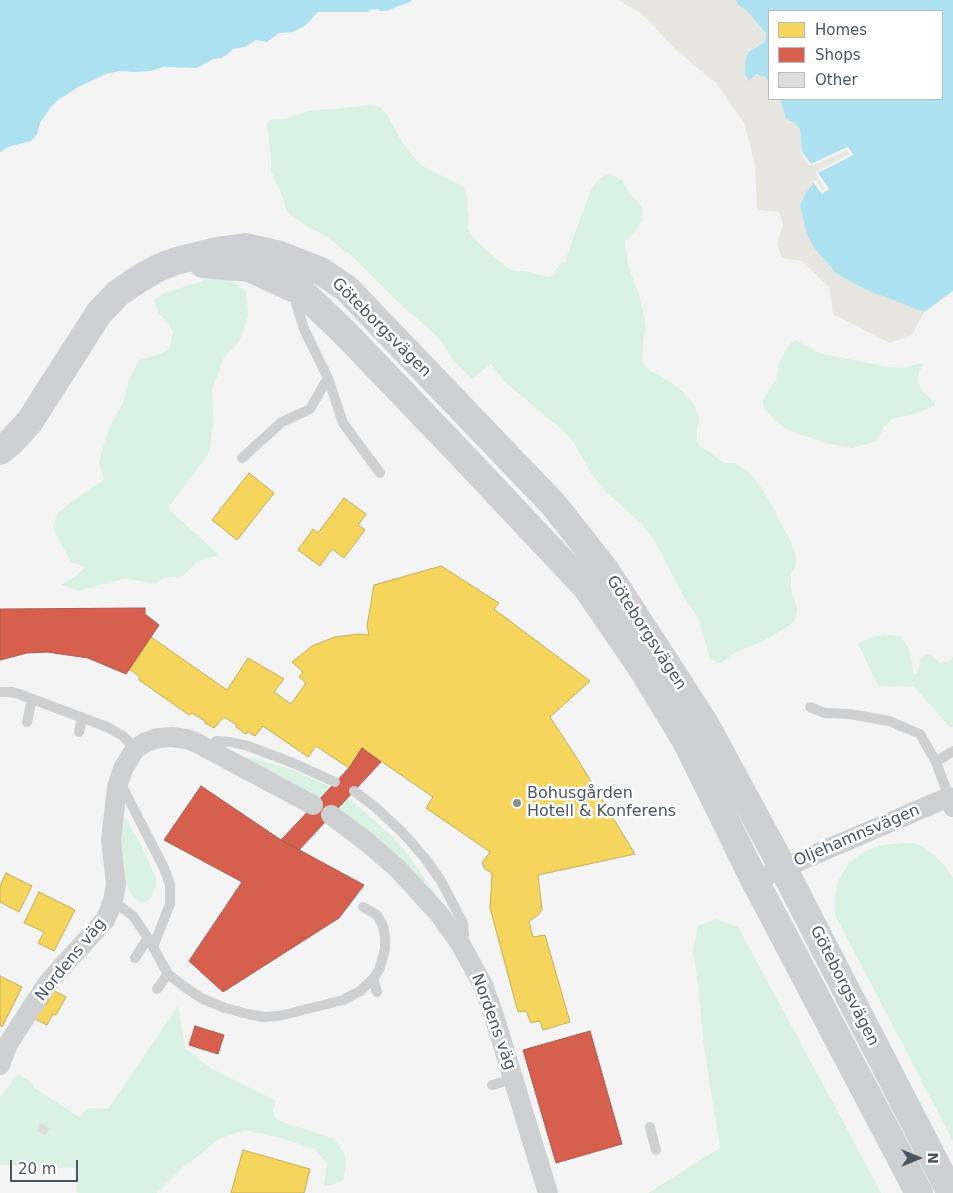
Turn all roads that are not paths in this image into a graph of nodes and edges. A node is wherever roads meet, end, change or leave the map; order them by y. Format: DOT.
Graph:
graph roads {
  1 [pos="176,261"];
  2 [pos="302,292"];
  3 [pos="328,378"];
  4 [pos="0,451"];
  5 [pos="242,458"];
  6 [pos="380,473"];
  7 [pos="0,692"];
  8 [pos="32,699"];
  9 [pos="810,707"];
  10 [pos="82,718"];
  11 [pos="27,722"];
  12 [pos="79,732"];
  13 [pos="135,749"];
  14 [pos="209,750"];
  15 [pos="953,751"];
  16 [pos="936,762"];
  17 [pos="119,781"];
  18 [pos="335,782"];
  19 [pos="354,791"];
  20 [pos="952,800"];
  21 [pos="783,868"];
  22 [pos="755,881"];
  23 [pos="113,901"];
  24 [pos="363,907"];
  25 [pos="151,942"];
  26 [pos="461,945"];
  27 [pos="135,958"];
  28 [pos="168,974"];
  29 [pos="373,979"];
  30 [pos="157,989"];
  31 [pos="377,992"];
  32 [pos="0,1065"];
  33 [pos="514,1078"];
  34 [pos="492,1085"];
  35 [pos="650,1128"];
  36 [pos="656,1150"];
  37 [pos="548,1193"];
  38 [pos="918,1193"];
  39 [pos="951,1193"];
  1 -- 2 [label="main road, Göteborgsvägen"];
  1 -- 4 [label="main road, Göteborgsvägen"];
  1 -- 21 [label="main road, Göteborgsvägen"];
  2 -- 3 [label="lane"];
  2 -- 22 [label="main road, Göteborgsvägen"];
  3 -- 5 [label="lane"];
  3 -- 6 [label="lane"];
  7 -- 8 [label="lane"];
  8 -- 10 [label="lane"];
  8 -- 11 [label="lane"];
  9 -- 16 [label="lane"];
  10 -- 12 [label="lane"];
  10 -- 13 [label="lane"];
  13 -- 14 [label="street, Nordens väg"];
  13 -- 17 [label="street, Nordens väg"];
  14 -- 18 [label="lane"];
  14 -- 26 [label="street, Nordens väg"];
  15 -- 16 [label="lane"];
  16 -- 20 [label="lane"];
  17 -- 23 [label="street, Nordens väg"];
  17 -- 25 [label="lane"];
  19 -- 26 [label="lane"];
  20 -- 21 [label="street, Oljehamnsvägen"];
  21 -- 22 [label="street, Oljehamnsvägen"];
  21 -- 39 [label="main road, Göteborgsvägen"];
  22 -- 38 [label="main road, Göteborgsvägen"];
  23 -- 25 [label="lane"];
  23 -- 32 [label="street, Nordens väg"];
  24 -- 29 [label="lane"];
  25 -- 27 [label="lane"];
  25 -- 28 [label="lane"];
  26 -- 33 [label="street, Nordens väg"];
  28 -- 29 [label="lane"];
  28 -- 30 [label="lane"];
  29 -- 31 [label="lane"];
  33 -- 34 [label="lane"];
  33 -- 37 [label="street, Nordens väg"];
  35 -- 36 [label="lane"];
}
